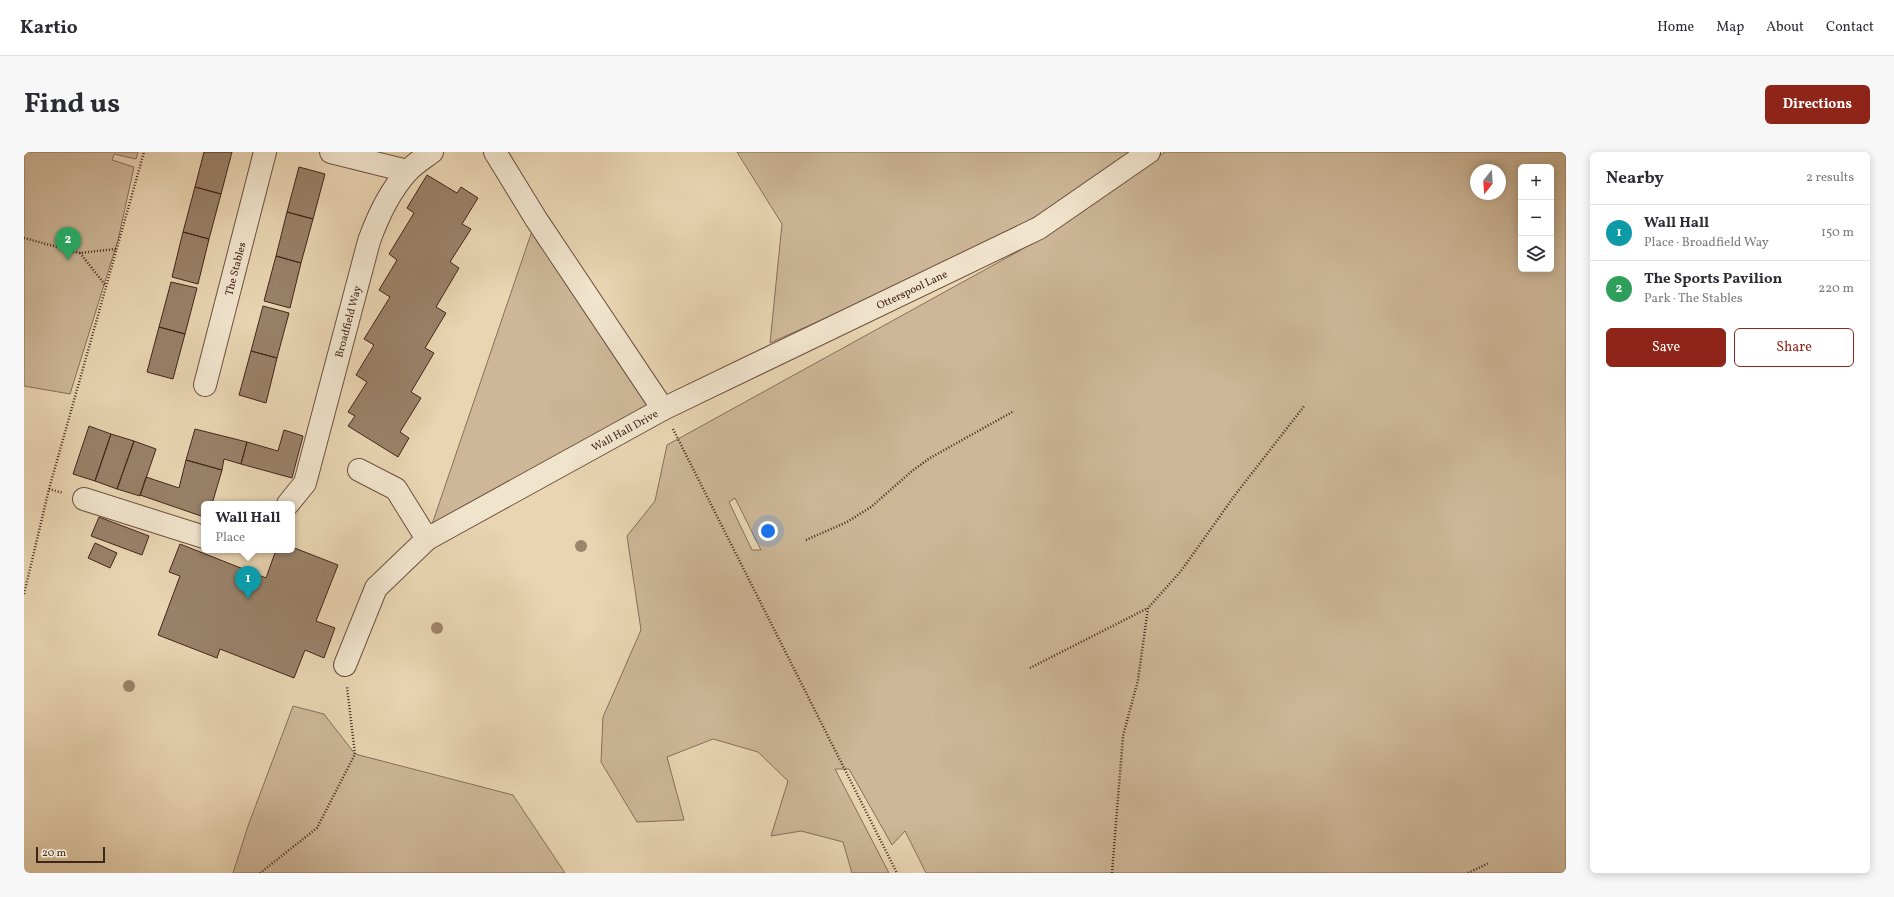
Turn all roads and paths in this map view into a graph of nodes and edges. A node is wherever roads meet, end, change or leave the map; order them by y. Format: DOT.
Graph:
graph roads {
  1 [pos="144,152"];
  2 [pos="265,152"];
  3 [pos="331,152"];
  4 [pos="432,152"];
  5 [pos="495,152"];
  6 [pos="1150,152"];
  7 [pos="407,171"];
  8 [pos="24,238"];
  9 [pos="116,249"];
  10 [pos="80,253"];
  11 [pos="106,286"];
  12 [pos="205,385"];
  13 [pos="1305,405"];
  14 [pos="663,409"];
  15 [pos="1014,411"];
  16 [pos="359,470"];
  17 [pos="84,499"];
  18 [pos="290,501"];
  19 [pos="201,536"];
  20 [pos="427,539"];
  21 [pos="806,540"];
  22 [pos="24,594"];
  23 [pos="1148,608"];
  24 [pos="345,665"];
  25 [pos="1030,668"];
  26 [pos="1489,863"];
  27 [pos="260,873"];
  28 [pos="897,873"];
  29 [pos="1112,873"];
  30 [pos="1468,873"];
  1 -- 9 [label="path"];
  2 -- 12 [label="street, The Stables"];
  3 -- 7 [label="street"];
  4 -- 7 [label="street, Broadfield Way"];
  5 -- 14 [label="street, Wall Hall Drive"];
  6 -- 14 [label="street, Otterspool Lane"];
  7 -- 18 [label="street, Broadfield Way"];
  8 -- 10 [label="path"];
  9 -- 10 [label="path"];
  9 -- 11 [label="path"];
  10 -- 11 [label="path"];
  11 -- 22 [label="path"];
  13 -- 23 [label="path"];
  14 -- 20 [label="street, Wall Hall Drive"];
  14 -- 28 [label="path"];
  15 -- 21 [label="path"];
  16 -- 20 [label="street"];
  17 -- 19 [label="street"];
  20 -- 24 [label="street, Wall Hall Drive"];
  23 -- 25 [label="path"];
  23 -- 29 [label="path"];
  24 -- 27 [label="path"];
  26 -- 30 [label="path"];
}
